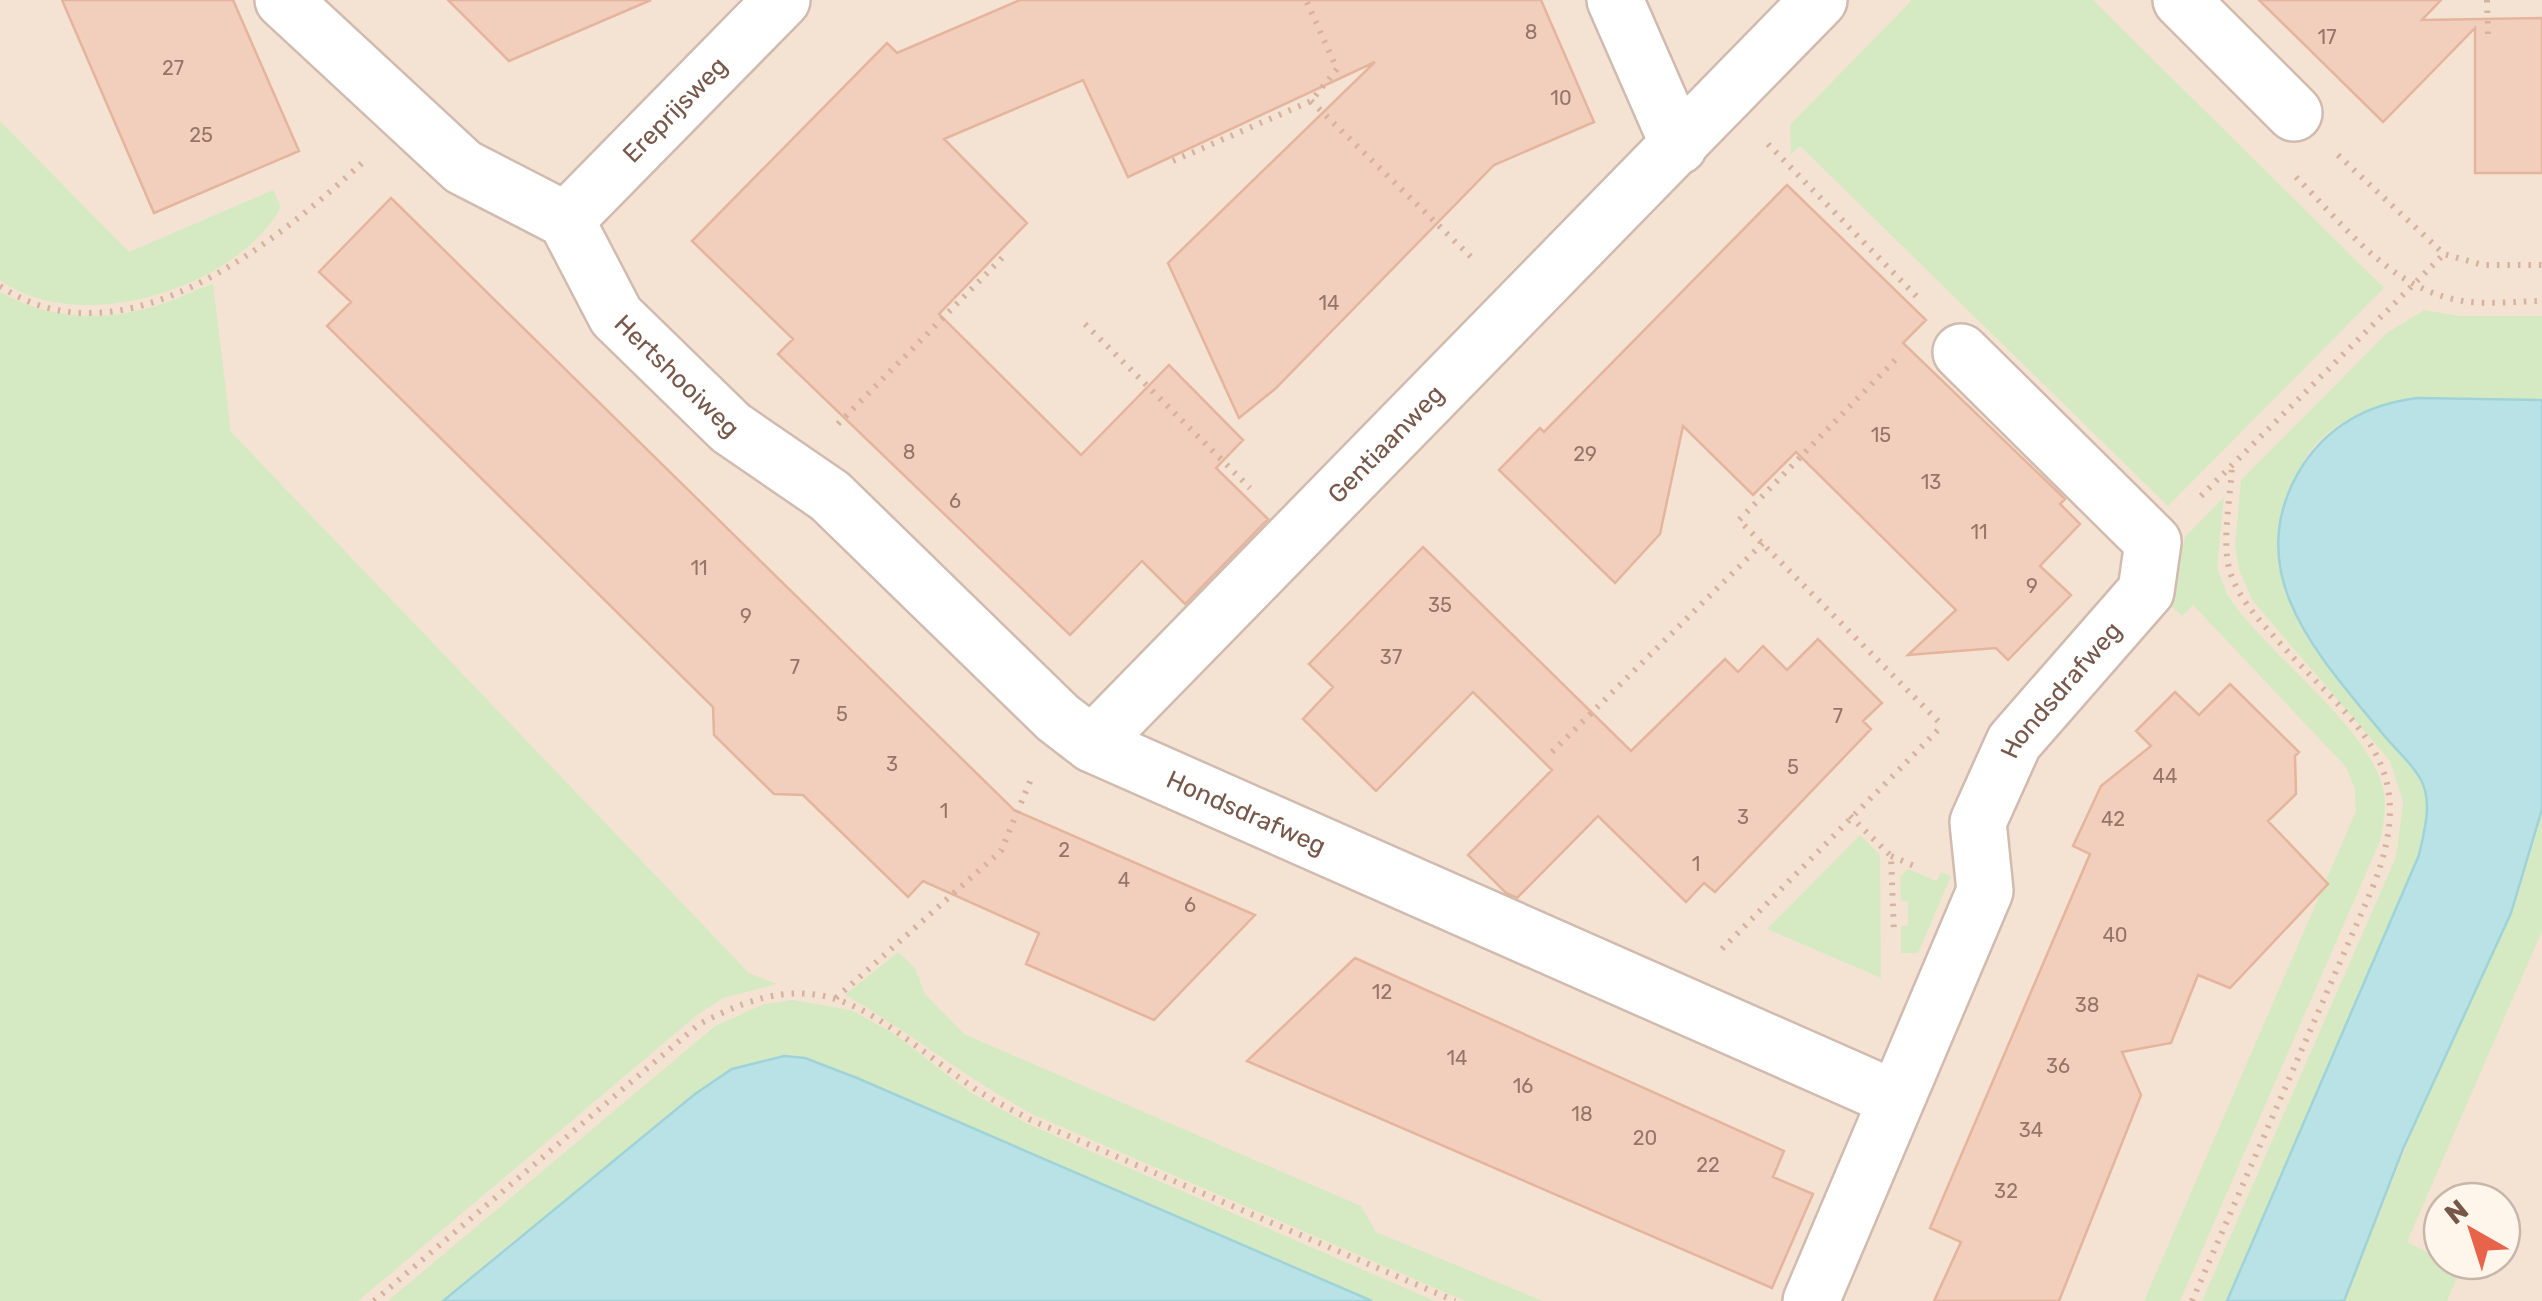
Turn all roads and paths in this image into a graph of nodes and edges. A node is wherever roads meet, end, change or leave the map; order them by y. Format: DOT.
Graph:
graph roads {
  1 [pos="284,0"];
  2 [pos="782,0"];
  3 [pos="1306,0"];
  4 [pos="1615,0"];
  5 [pos="1819,0"];
  6 [pos="2181,0"];
  7 [pos="2487,0"];
  8 [pos="2488,37"];
  9 [pos="1724,99"];
  10 [pos="1311,100"];
  11 [pos="2294,114"];
  12 [pos="411,118"];
  13 [pos="1679,146"];
  14 [pos="1172,161"];
  15 [pos="566,220"];
  16 [pos="2444,254"];
  17 [pos="1005,255"];
  18 [pos="2542,265"];
  19 [pos="2410,284"];
  20 [pos="0,286"];
  21 [pos="2542,301"];
  22 [pos="1522,306"];
  23 [pos="1085,324"];
  24 [pos="1961,352"];
  25 [pos="1898,357"];
  26 [pos="792,471"];
  27 [pos="1297,535"];
  28 [pos="1763,543"];
  29 [pos="1940,722"];
  30 [pos="1075,731"];
  31 [pos="1552,752"];
  32 [pos="1999,777"];
  33 [pos="1850,816"];
  34 [pos="1944,990"];
  35 [pos="836,998"];
  36 [pos="1673,1000"];
  37 [pos="1896,1098"];
  38 [pos="374,1301"];
  39 [pos="1455,1301"];
  40 [pos="1811,1301"];
  41 [pos="2192,1301"];
  1 -- 12 [label="street"];
  2 -- 15 [label="street, Ereprijsweg"];
  3 -- 10 [label="path"];
  4 -- 13 [label="street"];
  5 -- 9 [label="street, Gentiaanweg"];
  6 -- 11 [label="street"];
  7 -- 8 [label="path"];
  9 -- 13 [label="street, Gentiaanweg"];
  9 -- 24 [label="path"];
  10 -- 14 [label="path"];
  10 -- 22 [label="path"];
  11 -- 16 [label="path"];
  12 -- 15 [label="street"];
  12 -- 20 [label="path"];
  13 -- 22 [label="street, Gentiaanweg"];
  15 -- 26 [label="street, Hertshooiweg"];
  16 -- 18 [label="path"];
  16 -- 19 [label="path"];
  17 -- 26 [label="path"];
  19 -- 21 [label="path"];
  19 -- 41 [label="path"];
  22 -- 27 [label="street, Gentiaanweg"];
  23 -- 27 [label="path"];
  24 -- 32 [label="street, Hondsdrafweg"];
  25 -- 28 [label="path"];
  26 -- 30 [label="street, Hertshooiweg"];
  27 -- 30 [label="street, Gentiaanweg"];
  28 -- 29 [label="path"];
  28 -- 31 [label="path"];
  29 -- 32 [label="path"];
  29 -- 33 [label="path"];
  30 -- 35 [label="path"];
  30 -- 36 [label="street, Hondsdrafweg"];
  32 -- 34 [label="street, Hondsdrafweg"];
  33 -- 34 [label="path"];
  33 -- 36 [label="path"];
  34 -- 37 [label="street, Hondsdrafweg"];
  35 -- 38 [label="path"];
  35 -- 39 [label="path"];
  36 -- 37 [label="street, Hondsdrafweg"];
  37 -- 40 [label="street, Hondsdrafweg"];
}
